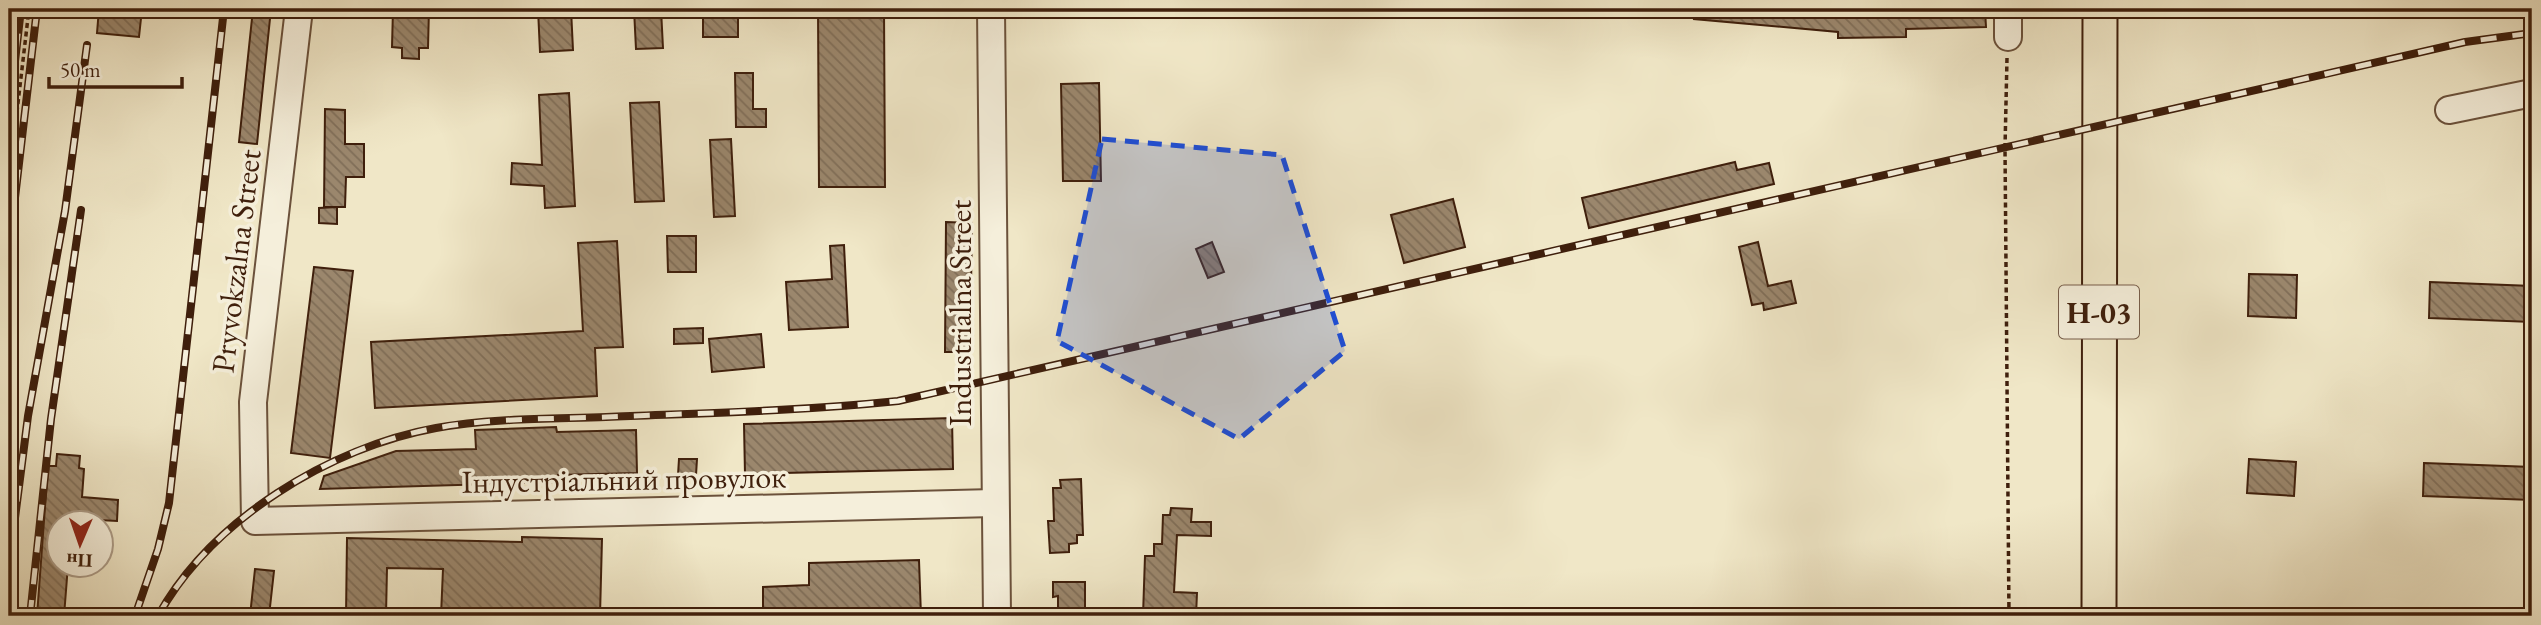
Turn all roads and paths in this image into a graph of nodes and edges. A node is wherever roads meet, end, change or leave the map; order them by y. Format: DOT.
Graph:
graph roads {
  1 [pos="29,9"];
  2 [pos="299,9"];
  3 [pos="991,9"];
  4 [pos="2008,9"];
  5 [pos="2099,9"];
  6 [pos="2008,37"];
  7 [pos="2532,93"];
  8 [pos="2449,110"];
  9 [pos="9,180"];
  10 [pos="995,503"];
  11 [pos="255,521"];
  12 [pos="997,616"];
  13 [pos="2009,616"];
  14 [pos="2099,616"];
  1 -- 9 [label="path"];
  2 -- 11 [label="street, Pryvokzalna Street"];
  3 -- 10 [label="street, Industrialna Street"];
  4 -- 6 [label="street"];
  5 -- 14 [label="main road, Н-03"];
  6 -- 13 [label="path"];
  7 -- 8 [label="street"];
  10 -- 11 [label="street, Індустріальний провулок"];
  10 -- 12 [label="street, Industrialna Street"];
}
